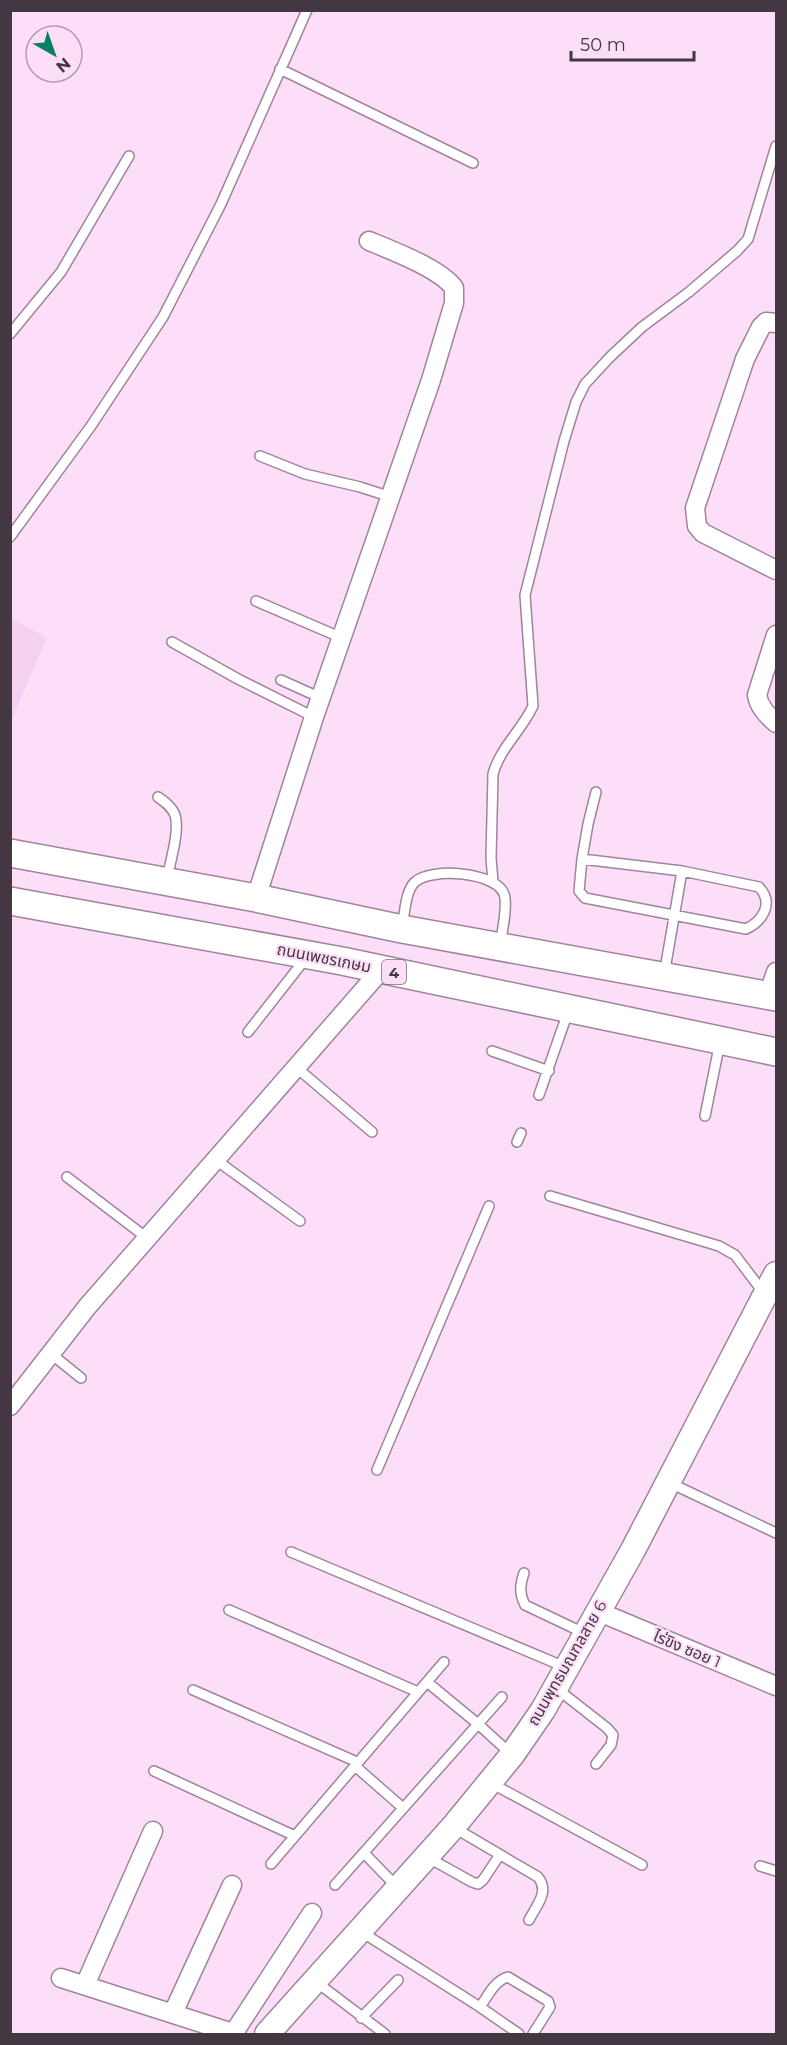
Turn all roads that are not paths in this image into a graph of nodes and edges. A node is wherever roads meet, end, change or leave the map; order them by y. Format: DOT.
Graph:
graph roads {
  1 [pos="307,10"];
  2 [pos="280,69"];
  3 [pos="777,146"];
  4 [pos="129,156"];
  5 [pos="473,164"];
  6 [pos="369,241"];
  7 [pos="777,323"];
  8 [pos="10,334"];
  9 [pos="260,456"];
  10 [pos="391,497"];
  11 [pos="10,537"];
  12 [pos="777,570"];
  13 [pos="256,601"];
  14 [pos="777,635"];
  15 [pos="342,639"];
  16 [pos="172,642"];
  17 [pos="281,680"];
  18 [pos="321,698"];
  19 [pos="314,717"];
  20 [pos="777,723"];
  21 [pos="596,792"];
  22 [pos="158,797"];
  23 [pos="10,853"];
  24 [pos="582,859"];
  25 [pos="682,871"];
  26 [pos="167,881"];
  27 [pos="493,882"];
  28 [pos="256,898"];
  29 [pos="10,901"];
  30 [pos="672,919"];
  31 [pos="402,929"];
  32 [pos="500,946"];
  33 [pos="308,955"];
  34 [pos="382,969"];
  35 [pos="664,977"];
  36 [pos="774,988"];
  37 [pos="569,1009"];
  38 [pos="248,1032"];
  39 [pos="720,1041"];
  40 [pos="492,1051"];
  41 [pos="777,1052"];
  42 [pos="297,1068"];
  43 [pos="549,1071"];
  44 [pos="539,1095"];
  45 [pos="705,1116"];
  46 [pos="372,1132"];
  47 [pos="216,1160"];
  48 [pos="67,1177"];
  49 [pos="550,1196"];
  50 [pos="489,1206"];
  51 [pos="300,1221"];
  52 [pos="147,1239"];
  53 [pos="771,1284"];
  54 [pos="50,1353"];
  55 [pos="81,1378"];
  56 [pos="10,1406"];
  57 [pos="376,1470"];
  58 [pos="669,1482"];
  59 [pos="777,1533"];
  60 [pos="291,1552"];
  61 [pos="524,1573"];
  62 [pos="229,1610"];
  63 [pos="597,1611"];
  64 [pos="586,1633"];
  65 [pos="444,1662"];
  66 [pos="562,1678"];
  67 [pos="427,1682"];
  68 [pos="777,1686"];
  69 [pos="193,1690"];
  70 [pos="418,1692"];
  71 [pos="502,1697"];
  72 [pos="478,1724"];
  73 [pos="512,1755"];
  74 [pos="356,1764"];
  75 [pos="596,1764"];
  76 [pos="154,1771"];
  77 [pos="490,1783"];
  78 [pos="403,1808"];
  79 [pos="453,1827"];
  80 [pos="153,1831"];
  81 [pos="295,1836"];
  82 [pos="364,1853"];
  83 [pos="499,1856"];
  84 [pos="427,1857"];
  85 [pos="271,1864"];
  86 [pos="642,1865"];
  87 [pos="760,1866"];
  88 [pos="777,1871"];
  89 [pos="232,1885"];
  90 [pos="335,1885"];
  91 [pos="398,1889"];
  92 [pos="312,1913"];
  93 [pos="529,1920"];
  94 [pos="360,1931"];
  95 [pos="61,1978"];
  96 [pos="398,1980"];
  97 [pos="315,1981"];
  98 [pos="85,1984"];
  99 [pos="480,2007"];
  100 [pos="173,2013"];
  101 [pos="361,2018"];
  102 [pos="235,2034"];
  103 [pos="267,2034"];
  104 [pos="385,2034"];
  105 [pos="519,2034"];
  106 [pos="534,2034"];
  1 -- 2 [label="lane"];
  2 -- 5 [label="lane"];
  2 -- 11 [label="lane"];
  3 -- 27 [label="lane"];
  4 -- 8 [label="lane"];
  6 -- 10 [label="street"];
  7 -- 12 [label="street"];
  9 -- 10 [label="lane"];
  10 -- 15 [label="street"];
  13 -- 15 [label="lane"];
  14 -- 20 [label="street"];
  15 -- 18 [label="street"];
  16 -- 19 [label="lane"];
  17 -- 18 [label="lane"];
  18 -- 19 [label="street"];
  19 -- 28 [label="street"];
  21 -- 24 [label="lane"];
  22 -- 26 [label="lane"];
  23 -- 26 [label="main road"];
  24 -- 25 [label="lane"];
  24 -- 30 [label="lane"];
  25 -- 30 [label="lane"];
  25 -- 30 [label="lane"];
  26 -- 28 [label="main road"];
  27 -- 31 [label="lane"];
  27 -- 32 [label="lane"];
  28 -- 31 [label="main road"];
  29 -- 33 [label="main road, ถนนเพชรเกษม / 4"];
  30 -- 35 [label="lane"];
  31 -- 32 [label="main road"];
  32 -- 35 [label="main road"];
  33 -- 34 [label="main road, ถนนเพชรเกษม / 4"];
  33 -- 38 [label="lane"];
  34 -- 37 [label="main road, ถนนเพชรเกษม / 4"];
  34 -- 42 [label="street"];
  35 -- 36 [label="main road"];
  37 -- 39 [label="main road, ถนนเพชรเกษม / 4"];
  37 -- 43 [label="lane"];
  39 -- 41 [label="main road, ถนนเพชรเกษม / 4"];
  39 -- 45 [label="lane"];
  40 -- 43 [label="lane"];
  42 -- 46 [label="lane"];
  42 -- 47 [label="street"];
  43 -- 44 [label="lane"];
  47 -- 51 [label="lane"];
  47 -- 52 [label="street"];
  48 -- 52 [label="lane"];
  49 -- 53 [label="lane"];
  50 -- 57 [label="lane"];
  52 -- 54 [label="street"];
  53 -- 58 [label="main road, ถนนพุทธมณฑลสาย 6"];
  54 -- 55 [label="lane"];
  54 -- 56 [label="street"];
  58 -- 59 [label="lane"];
  58 -- 63 [label="main road, ถนนพุทธมณฑลสาย 6"];
  60 -- 66 [label="lane"];
  61 -- 64 [label="lane"];
  62 -- 70 [label="lane"];
  63 -- 64 [label="main road, ถนนพุทธมณฑลสาย 6"];
  63 -- 68 [label="street, ไร่ขิง ซอย 1"];
  64 -- 66 [label="main road, ถนนพุทธมณฑลสาย 6"];
  65 -- 67 [label="lane"];
  66 -- 73 [label="main road, ถนนพุทธมณฑลสาย 6"];
  66 -- 75 [label="lane"];
  67 -- 70 [label="lane"];
  67 -- 72 [label="lane"];
  69 -- 74 [label="lane"];
  70 -- 74 [label="lane"];
  71 -- 72 [label="lane"];
  72 -- 73 [label="lane"];
  72 -- 78 [label="lane"];
  73 -- 77 [label="main road, ถนนพุทธมณฑลสาย 6"];
  74 -- 78 [label="lane"];
  74 -- 81 [label="lane"];
  76 -- 81 [label="lane"];
  77 -- 79 [label="main road, ถนนพุทธมณฑลสาย 6"];
  77 -- 86 [label="lane"];
  78 -- 82 [label="lane"];
  79 -- 83 [label="lane"];
  79 -- 84 [label="main road, ถนนพุทธมณฑลสาย 6"];
  80 -- 98 [label="street"];
  81 -- 85 [label="lane"];
  82 -- 90 [label="lane"];
  82 -- 91 [label="lane"];
  83 -- 84 [label="lane"];
  83 -- 93 [label="lane"];
  84 -- 91 [label="main road, ถนนพุทธมณฑลสาย 6"];
  87 -- 88 [label="lane"];
  89 -- 100 [label="street"];
  91 -- 94 [label="main road, ถนนพุทธมณฑลสาย 6"];
  92 -- 102 [label="street"];
  94 -- 97 [label="main road, ถนนพุทธมณฑลสาย 6"];
  94 -- 99 [label="lane"];
  95 -- 98 [label="street"];
  96 -- 101 [label="lane"];
  97 -- 101 [label="lane"];
  97 -- 103 [label="main road, ถนนพุทธมณฑลสาย 6"];
  98 -- 100 [label="street"];
  99 -- 105 [label="lane"];
  99 -- 106 [label="lane"];
  100 -- 102 [label="street"];
  101 -- 104 [label="lane"];
}
